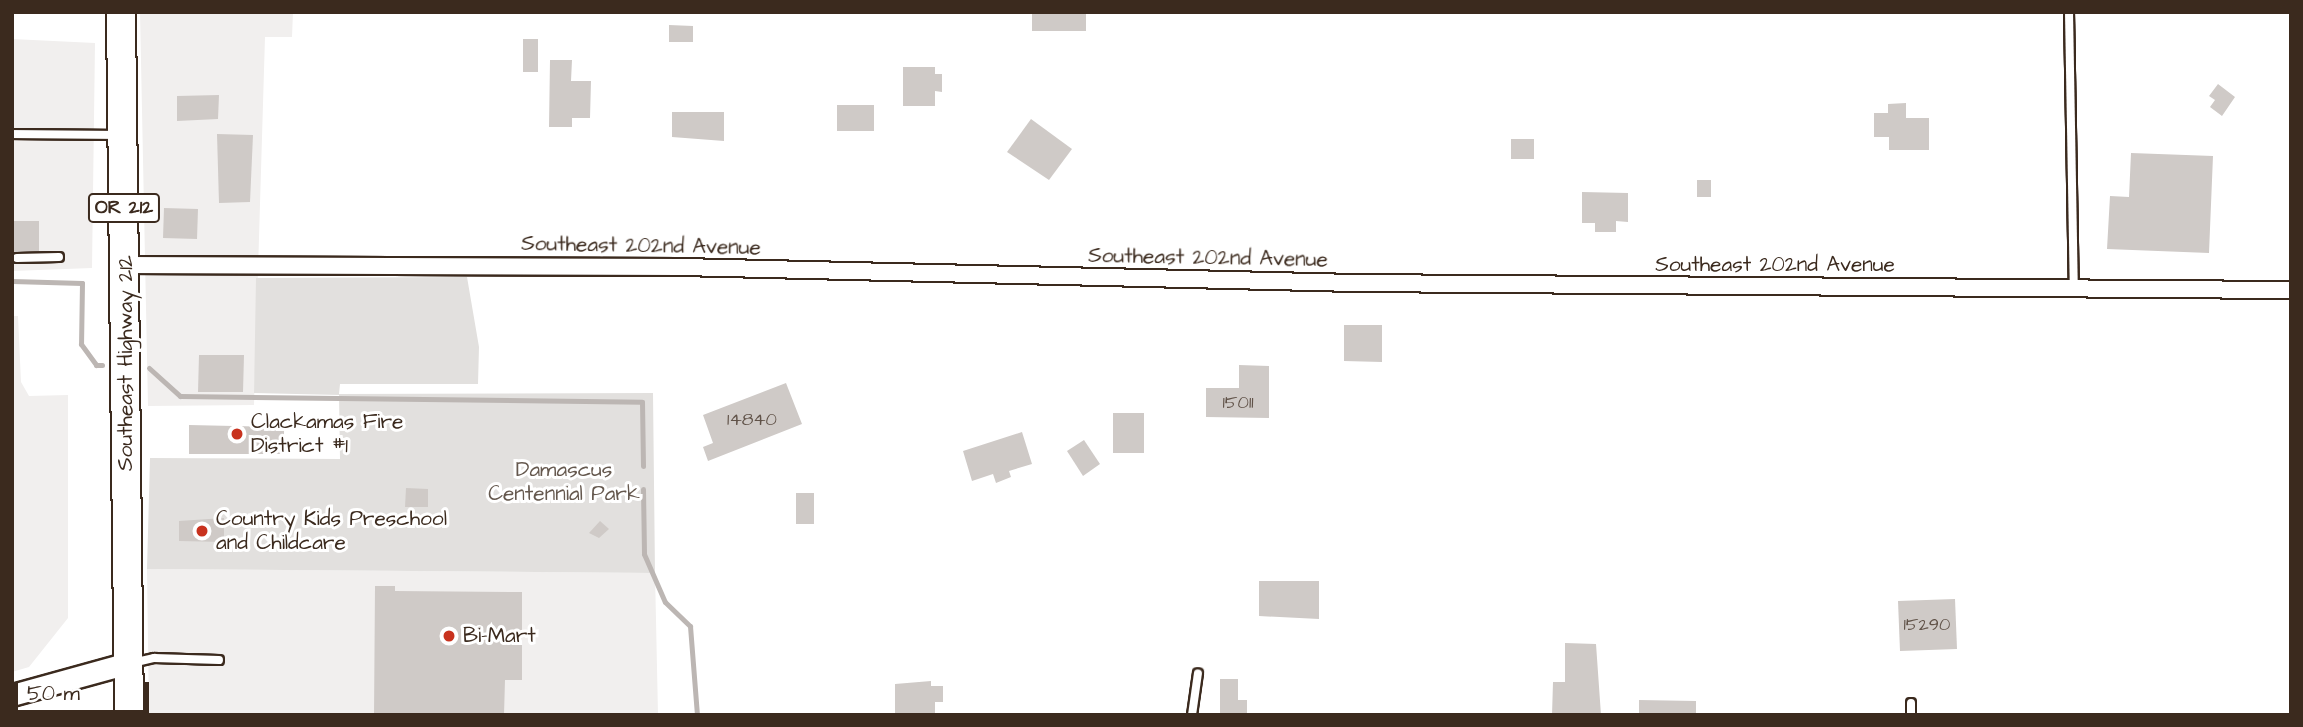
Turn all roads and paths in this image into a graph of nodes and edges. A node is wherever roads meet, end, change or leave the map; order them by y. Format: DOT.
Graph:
graph roads {
  1 [pos="121,12"];
  2 [pos="2069,12"];
  3 [pos="12,134"];
  4 [pos="124,135"];
  5 [pos="59,257"];
  6 [pos="17,258"];
  7 [pos="125,265"];
  8 [pos="2074,288"];
  9 [pos="2291,290"];
  10 [pos="219,660"];
  11 [pos="128,663"];
  12 [pos="1198,673"];
  13 [pos="12,695"];
  14 [pos="1911,703"];
  15 [pos="129,715"];
  16 [pos="1192,715"];
  17 [pos="1911,715"];
  1 -- 4 [label="highway, Southeast Highway 212 / OR 212"];
  2 -- 8 [label="lane"];
  3 -- 4 [label="lane"];
  4 -- 7 [label="highway, Southeast Highway 212 / OR 212"];
  5 -- 6 [label="lane"];
  7 -- 8 [label="street, Southeast 202nd Avenue"];
  7 -- 11 [label="highway, Southeast Highway 212 / OR 212"];
  8 -- 9 [label="street, Southeast 202nd Avenue"];
  10 -- 11 [label="lane"];
  11 -- 13 [label="main road"];
  11 -- 15 [label="highway, Southeast Highway 212 / OR 212"];
  12 -- 16 [label="lane"];
  14 -- 17 [label="lane"];
}
